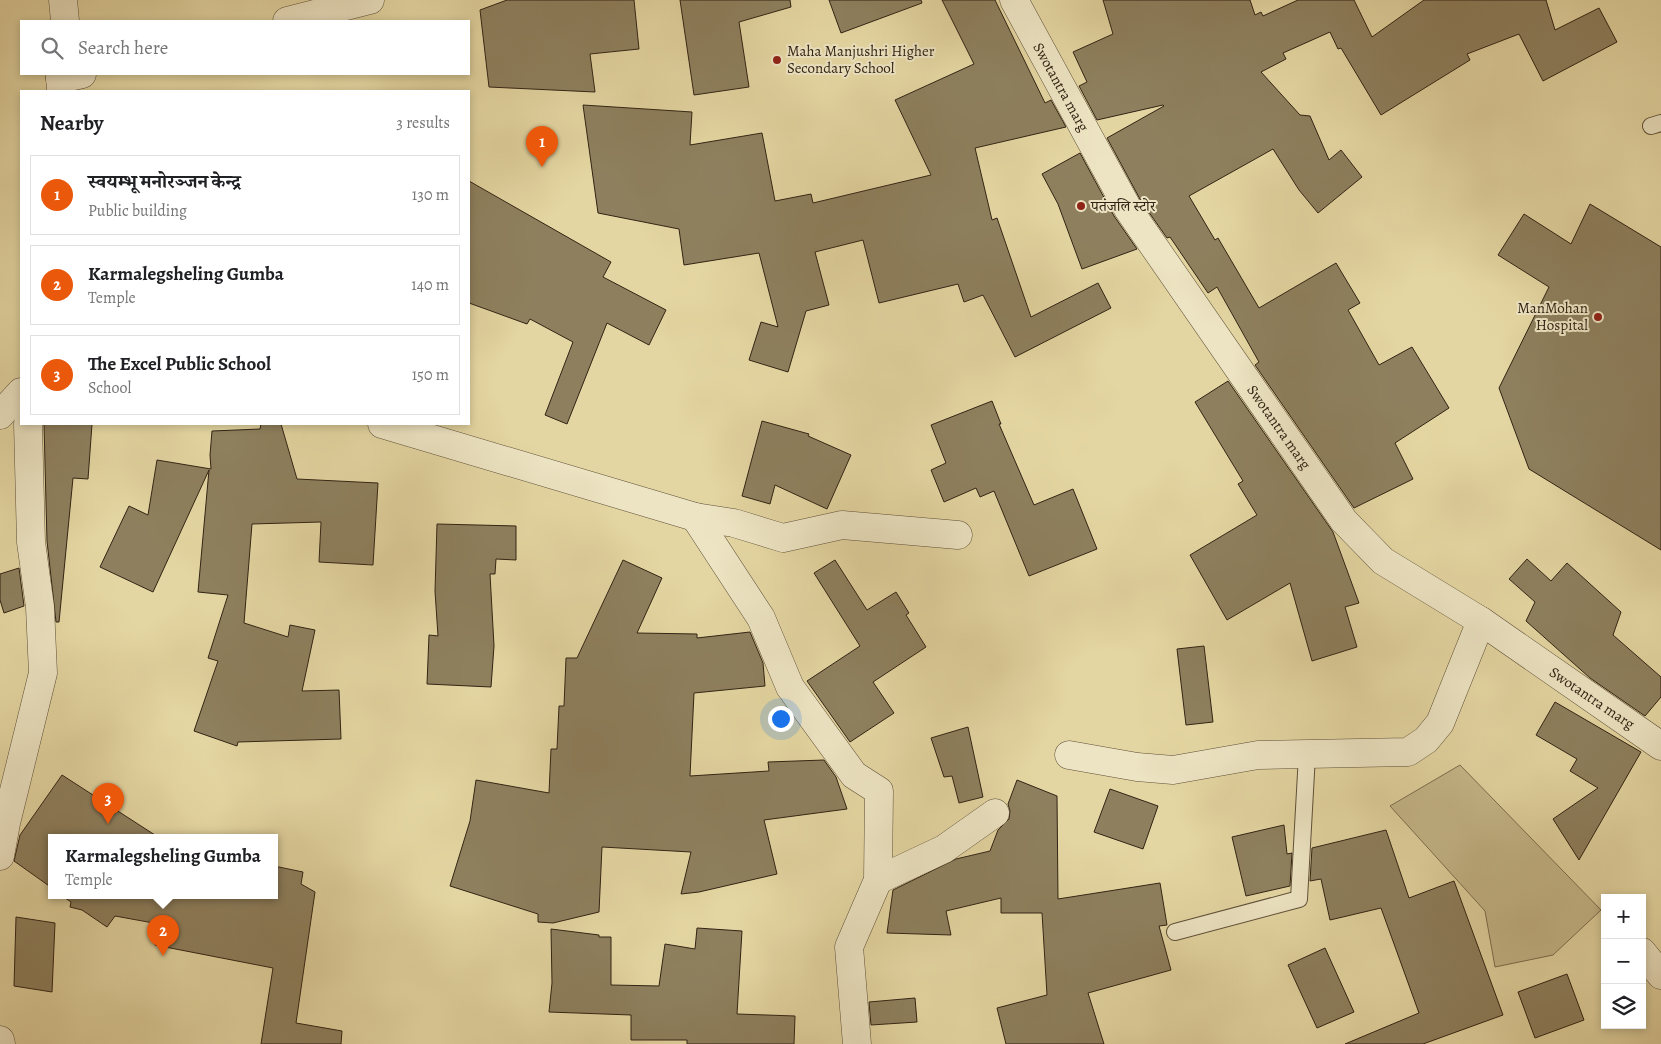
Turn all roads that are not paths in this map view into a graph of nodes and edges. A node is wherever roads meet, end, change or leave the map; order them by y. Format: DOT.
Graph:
graph roads {
  1 [pos="63,0"];
  2 [pos="370,0"];
  3 [pos="1014,0"];
  4 [pos="65,20"];
  5 [pos="291,20"];
  6 [pos="20,393"];
  7 [pos="0,415"];
  8 [pos="28,425"];
  9 [pos="385,425"];
  10 [pos="695,517"];
  11 [pos="958,535"];
  12 [pos="1481,622"];
  13 [pos="1661,746"];
  14 [pos="1069,755"];
  15 [pos="1307,755"];
  16 [pos="995,813"];
  17 [pos="0,856"];
  18 [pos="878,880"];
  19 [pos="1175,932"];
  20 [pos="1646,957"];
  21 [pos="1661,975"];
  22 [pos="857,1044"];
  1 -- 4 [label="street"];
  2 -- 5 [label="street"];
  3 -- 12 [label="street, Swotantra marg"];
  6 -- 7 [label="street"];
  8 -- 17 [label="street"];
  9 -- 10 [label="street"];
  10 -- 11 [label="street"];
  10 -- 18 [label="street"];
  12 -- 13 [label="street, Swotantra marg"];
  12 -- 15 [label="street"];
  14 -- 15 [label="street"];
  15 -- 19 [label="lane"];
  16 -- 18 [label="street"];
  18 -- 22 [label="street"];
  20 -- 21 [label="street"];
}
